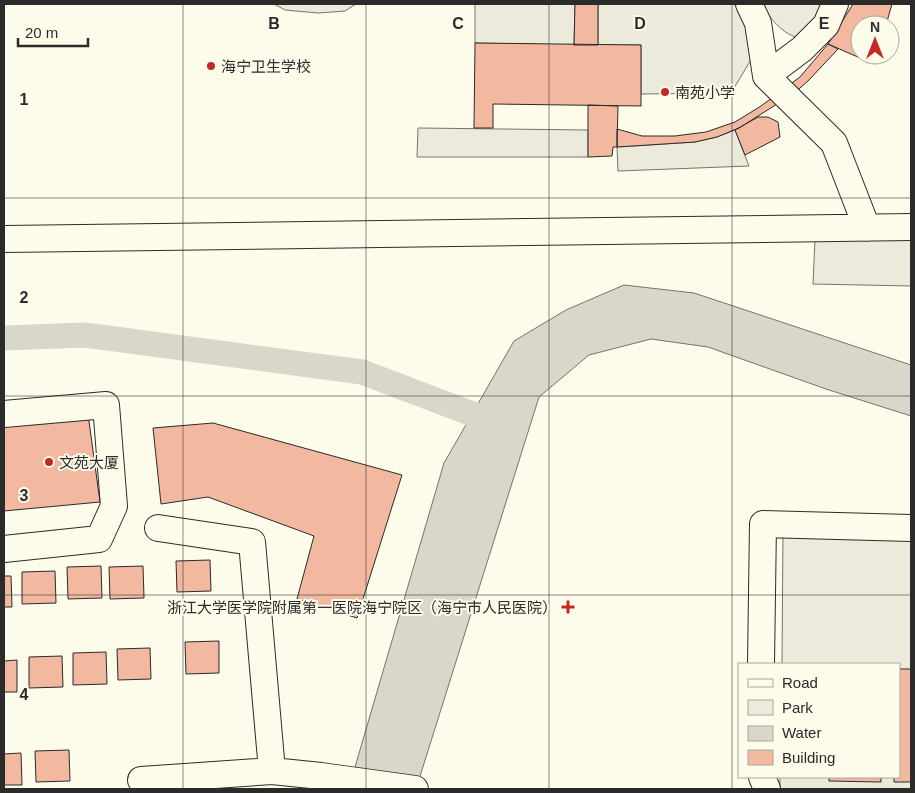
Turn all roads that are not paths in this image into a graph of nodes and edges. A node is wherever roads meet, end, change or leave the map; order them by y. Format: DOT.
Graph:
graph roads {
  1 [pos="748,4"];
  2 [pos="835,4"];
  3 [pos="766,76"];
  4 [pos="911,227"];
  5 [pos="867,228"];
  6 [pos="4,239"];
  7 [pos="4,414"];
  8 [pos="158,528"];
  9 [pos="911,528"];
  10 [pos="4,550"];
  11 [pos="761,663"];
  12 [pos="272,771"];
  13 [pos="141,780"];
  14 [pos="416,789"];
  1 -- 3 [label="street"];
  2 -- 3 [label="street"];
  3 -- 5 [label="street"];
  4 -- 5 [label="street"];
  5 -- 6 [label="street"];
  7 -- 10 [label="street"];
  8 -- 12 [label="street"];
  9 -- 11 [label="street"];
  12 -- 13 [label="street"];
  12 -- 14 [label="street"];
}
